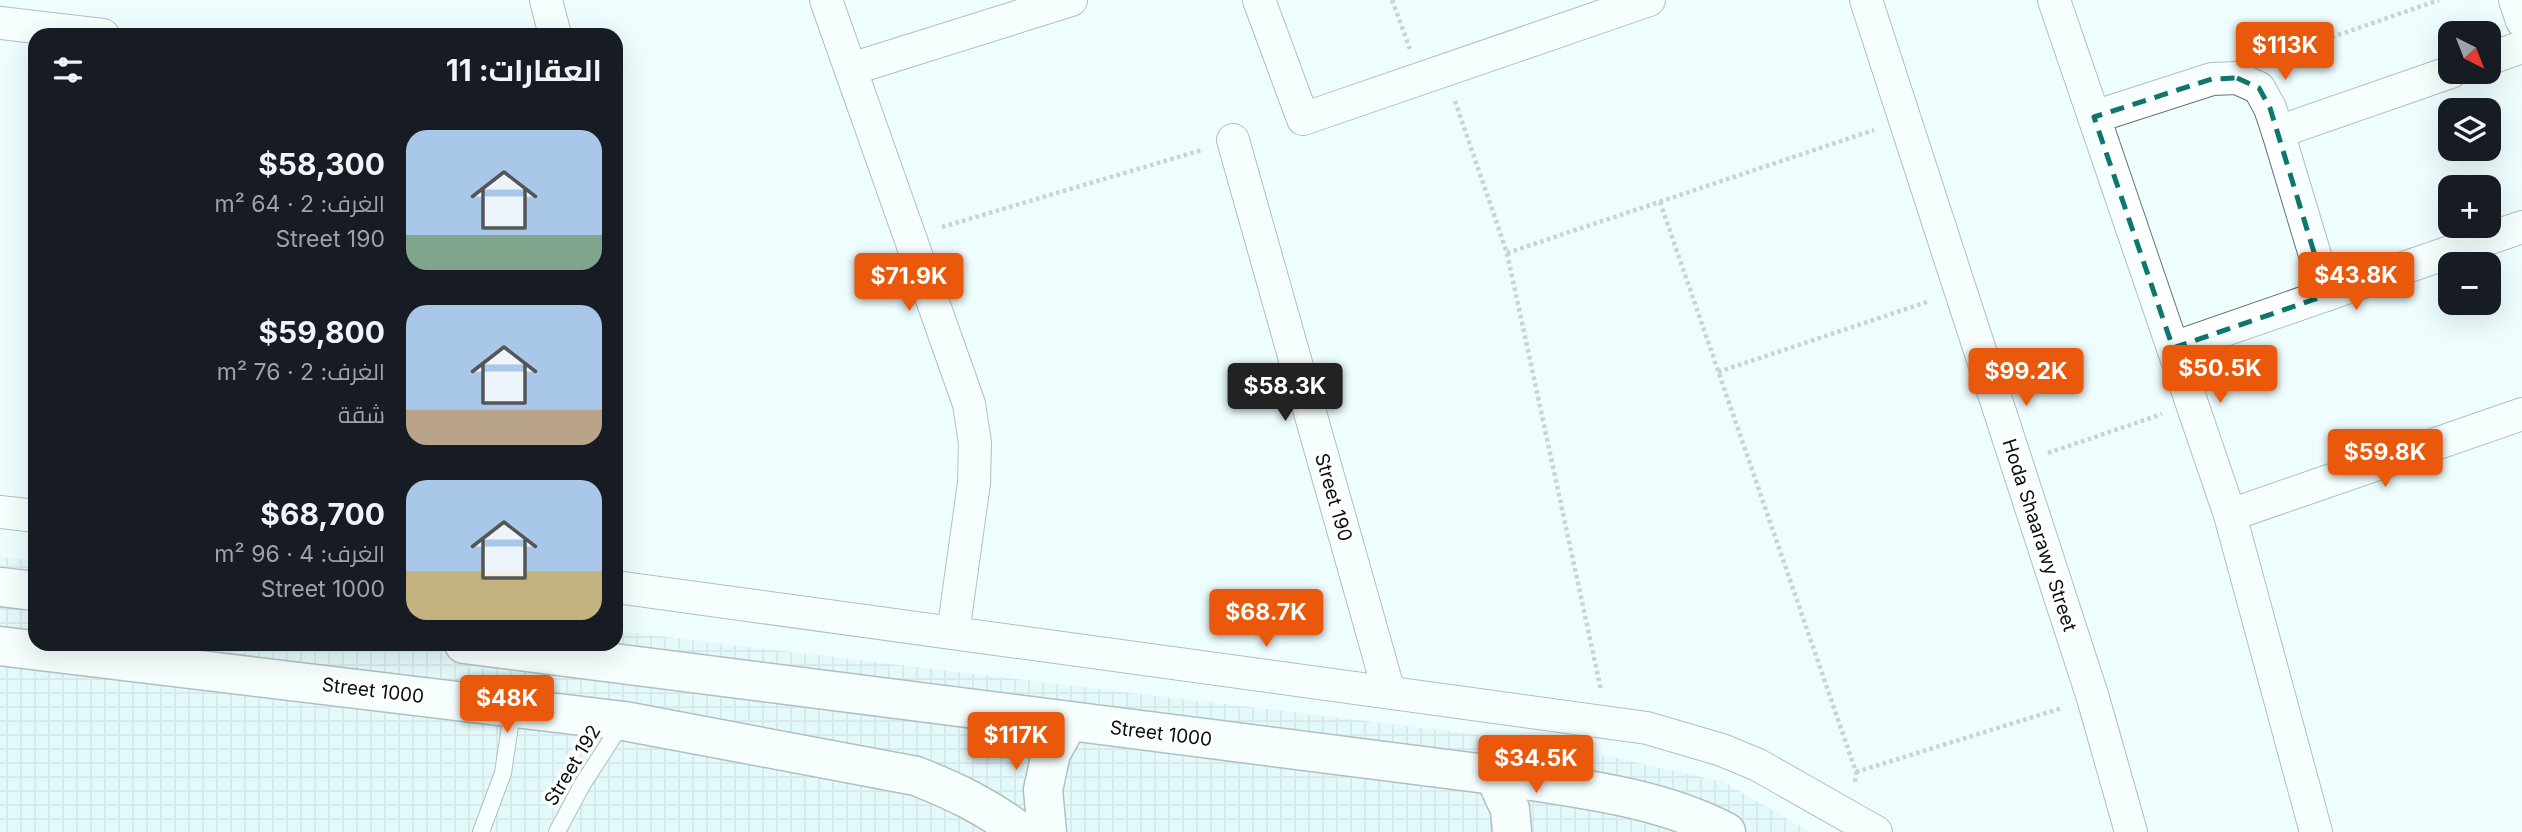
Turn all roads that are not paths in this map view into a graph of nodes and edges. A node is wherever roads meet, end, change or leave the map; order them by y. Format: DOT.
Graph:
graph roads {
  1 [pos="546,0"];
  2 [pos="826,0"];
  3 [pos="1071,0"];
  4 [pos="1259,0"];
  5 [pos="1649,0"];
  6 [pos="2054,0"];
  7 [pos="2515,0"];
  8 [pos="1876,3"];
  9 [pos="2522,21"];
  10 [pos="0,23"];
  11 [pos="43,28"];
  12 [pos="553,28"];
  13 [pos="2522,47"];
  14 [pos="2501,54"];
  15 [pos="850,69"];
  16 [pos="2438,77"];
  17 [pos="2094,117"];
  18 [pos="2278,132"];
  19 [pos="1233,140"];
  20 [pos="2522,227"];
  21 [pos="2327,295"];
  22 [pos="2173,348"];
  23 [pos="2522,414"];
  24 [pos="0,512"];
  25 [pos="28,515"];
  26 [pos="2230,515"];
  27 [pos="0,587"];
  28 [pos="623,588"];
  29 [pos="28,590"];
  30 [pos="953,633"];
  31 [pos="0,646"];
  32 [pos="28,649"];
  33 [pos="43,651"];
  34 [pos="519,651"];
  35 [pos="1389,692"];
  36 [pos="513,706"];
  37 [pos="624,721"];
  38 [pos="1069,721"];
  39 [pos="1494,775"];
  40 [pos="1865,825"];
  41 [pos="481,832"];
  42 [pos="557,832"];
  43 [pos="1020,832"];
  44 [pos="1047,832"];
  45 [pos="1512,832"];
  46 [pos="1726,832"];
  47 [pos="2131,832"];
  48 [pos="2316,832"];
  1 -- 12 [label="street"];
  2 -- 15 [label="street"];
  3 -- 15 [label="street"];
  4 -- 5 [label="street"];
  6 -- 17 [label="street"];
  7 -- 9 [label="street"];
  8 -- 47 [label="street, Hoda Shaarawy Street"];
  10 -- 11 [label="street"];
  13 -- 14 [label="street"];
  15 -- 30 [label="street"];
  16 -- 18 [label="street"];
  17 -- 18 [label="street"];
  17 -- 22 [label="street"];
  18 -- 21 [label="street"];
  19 -- 35 [label="street, Street 190"];
  20 -- 21 [label="street"];
  21 -- 22 [label="street"];
  22 -- 26 [label="street"];
  23 -- 26 [label="street"];
  24 -- 25 [label="street"];
  26 -- 48 [label="street"];
  27 -- 29 [label="street"];
  28 -- 30 [label="street"];
  30 -- 35 [label="street"];
  31 -- 32 [label="street, Street 1000"];
  33 -- 36 [label="street, Street 1000"];
  34 -- 38 [label="street, Street 1000"];
  35 -- 40 [label="street"];
  36 -- 37 [label="street, Street 1000"];
  36 -- 41 [label="lane"];
  37 -- 42 [label="lane, Street 192"];
  37 -- 43 [label="street, Street 1000"];
  38 -- 39 [label="street, Street 1000"];
  38 -- 44 [label="street"];
  39 -- 45 [label="street"];
  39 -- 46 [label="street, Street 1000"];
}
